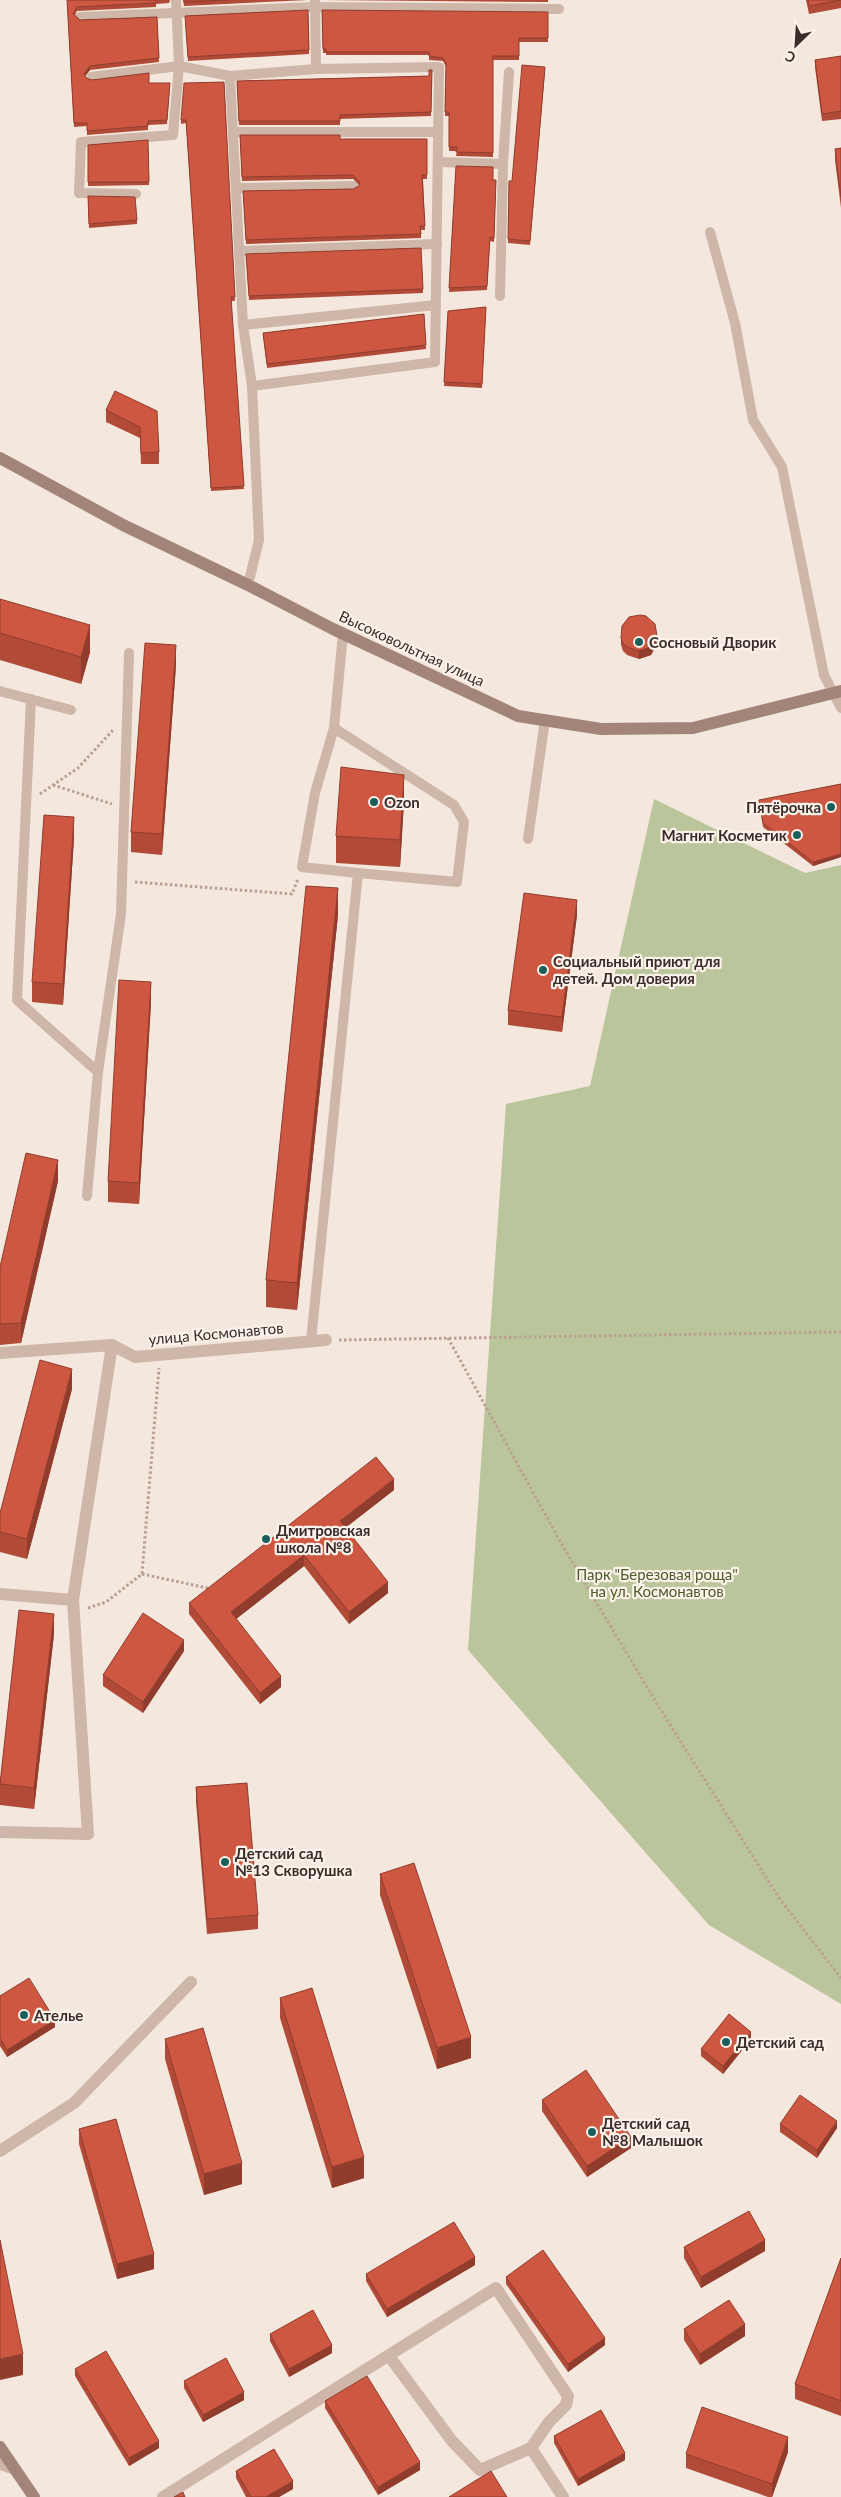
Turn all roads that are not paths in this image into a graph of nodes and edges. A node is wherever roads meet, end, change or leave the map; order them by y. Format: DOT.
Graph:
graph roads {
  1 [pos="176,0"];
  2 [pos="315,3"];
  3 [pos="560,9"];
  4 [pos="176,14"];
  5 [pos="80,17"];
  6 [pos="179,66"];
  7 [pos="316,69"];
  8 [pos="509,72"];
  9 [pos="230,76"];
  10 [pos="91,77"];
  11 [pos="233,132"];
  12 [pos="438,132"];
  13 [pos="438,162"];
  14 [pos="503,164"];
  15 [pos="353,186"];
  16 [pos="236,188"];
  17 [pos="136,194"];
  18 [pos="710,232"];
  19 [pos="437,244"];
  20 [pos="239,251"];
  21 [pos="500,296"];
  22 [pos="436,305"];
  23 [pos="243,324"];
  24 [pos="252,386"];
  25 [pos="0,458"];
  26 [pos="248,584"];
  27 [pos="343,634"];
  28 [pos="130,653"];
  29 [pos="0,690"];
  30 [pos="838,692"];
  31 [pos="31,699"];
  32 [pos="841,708"];
  33 [pos="71,710"];
  34 [pos="545,720"];
  35 [pos="334,728"];
  36 [pos="528,839"];
  37 [pos="358,873"];
  38 [pos="98,1072"];
  39 [pos="87,1196"];
  40 [pos="326,1340"];
  41 [pos="311,1341"];
  42 [pos="112,1345"];
  43 [pos="0,1353"];
  44 [pos="0,1594"];
  45 [pos="73,1600"];
  46 [pos="0,1832"];
  47 [pos="191,1982"];
  48 [pos="0,2151"];
  49 [pos="389,2356"];
  50 [pos="0,2447"];
  51 [pos="531,2448"];
  52 [pos="0,2464"];
  53 [pos="15,2469"];
  54 [pos="34,2497"];
  55 [pos="163,2497"];
  56 [pos="563,2497"];
  1 -- 4 [label="lane"];
  2 -- 3 [label="lane"];
  2 -- 4 [label="lane"];
  2 -- 7 [label="lane"];
  4 -- 5 [label="lane"];
  4 -- 6 [label="lane"];
  6 -- 9 [label="lane"];
  6 -- 10 [label="lane"];
  6 -- 17 [label="lane"];
  7 -- 9 [label="lane"];
  7 -- 12 [label="lane"];
  8 -- 14 [label="lane"];
  9 -- 11 [label="lane"];
  11 -- 12 [label="lane"];
  11 -- 16 [label="lane"];
  12 -- 13 [label="lane"];
  13 -- 14 [label="lane"];
  13 -- 19 [label="lane"];
  14 -- 21 [label="lane"];
  15 -- 16 [label="lane"];
  16 -- 20 [label="lane"];
  18 -- 30 [label="lane"];
  19 -- 20 [label="lane"];
  19 -- 22 [label="lane"];
  20 -- 23 [label="lane"];
  22 -- 23 [label="lane"];
  22 -- 24 [label="lane"];
  23 -- 24 [label="lane"];
  24 -- 26 [label="lane"];
  25 -- 26 [label="main road, Высоковольтная улица"];
  26 -- 27 [label="main road, Высоковольтная улица"];
  27 -- 34 [label="main road, Высоковольтная улица"];
  27 -- 35 [label="lane"];
  28 -- 38 [label="lane"];
  29 -- 31 [label="lane"];
  30 -- 32 [label="lane"];
  30 -- 34 [label="main road, Высоковольтная улица"];
  31 -- 33 [label="lane"];
  31 -- 38 [label="lane"];
  34 -- 36 [label="lane"];
  35 -- 37 [label="lane"];
  35 -- 37 [label="lane"];
  37 -- 41 [label="lane"];
  38 -- 39 [label="lane"];
  40 -- 41 [label="street, улица Космонавтов"];
  41 -- 42 [label="street, улица Космонавтов"];
  42 -- 43 [label="street"];
  42 -- 45 [label="street"];
  44 -- 45 [label="street"];
  45 -- 46 [label="street"];
  47 -- 48 [label="street"];
  49 -- 51 [label="street"];
  49 -- 51 [label="street"];
  49 -- 55 [label="street"];
  50 -- 53 [label="main road"];
  51 -- 56 [label="street"];
  52 -- 53 [label="street"];
  53 -- 54 [label="main road"];
}
